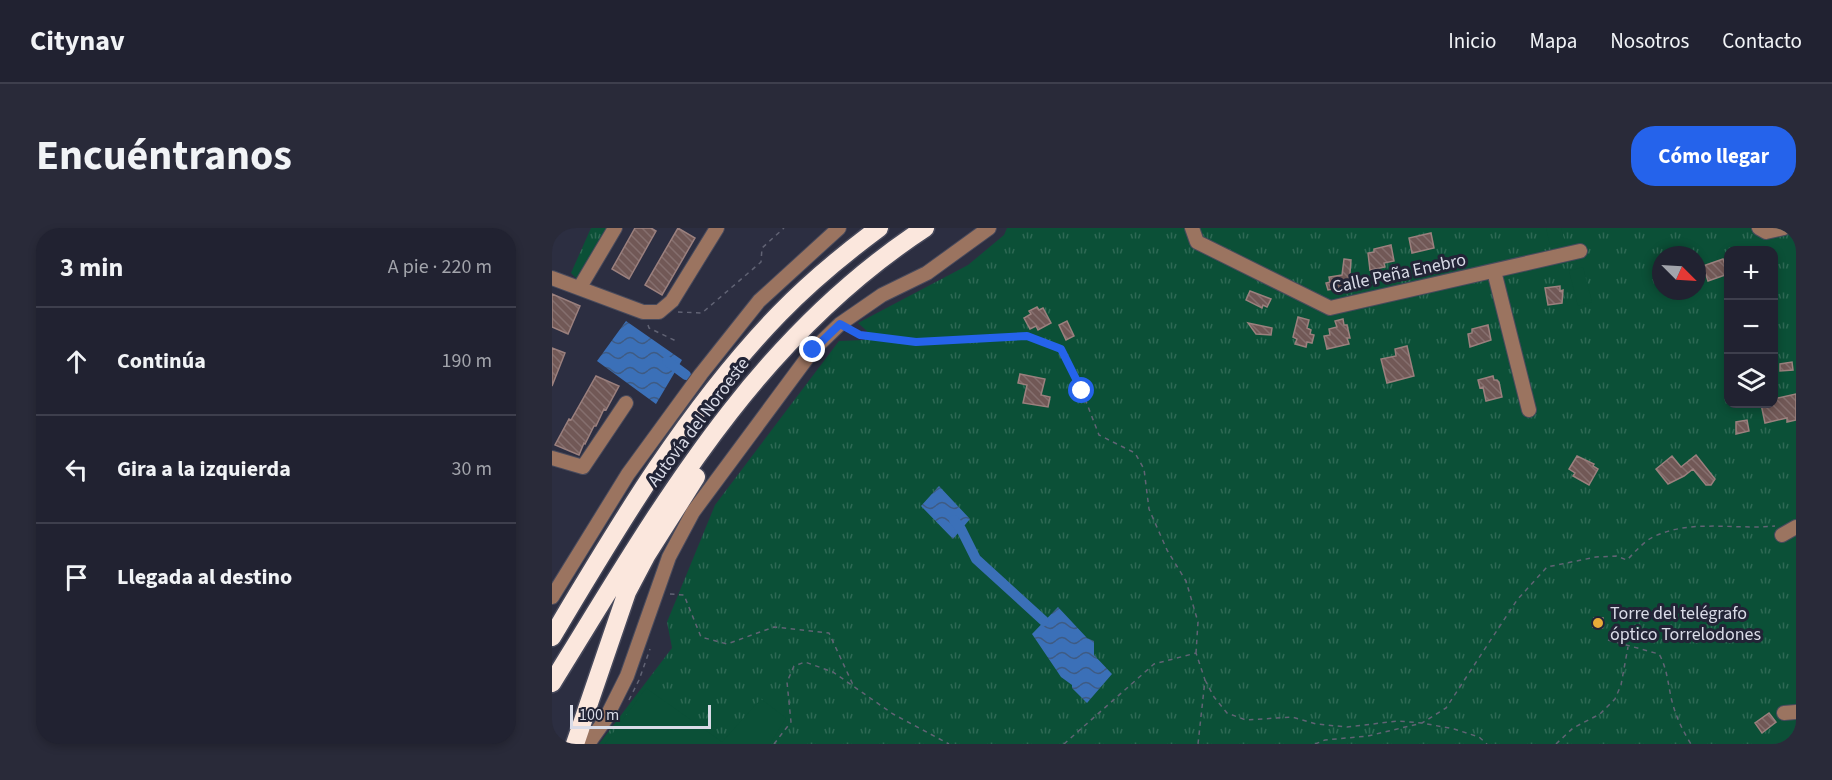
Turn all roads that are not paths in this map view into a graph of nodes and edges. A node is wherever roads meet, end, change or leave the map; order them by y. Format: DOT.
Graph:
graph roads {
  1 [pos="615,228"];
  2 [pos="717,228"];
  3 [pos="839,228"];
  4 [pos="864,228"];
  5 [pos="879,228"];
  6 [pos="925,228"];
  7 [pos="989,228"];
  8 [pos="1192,228"];
  9 [pos="1759,228"];
  10 [pos="1784,228"];
  11 [pos="1580,251"];
  12 [pos="1494,271"];
  13 [pos="552,278"];
  14 [pos="816,278"];
  15 [pos="580,287"];
  16 [pos="778,353"];
  17 [pos="626,403"];
  18 [pos="1529,410"];
  19 [pos="552,458"];
  20 [pos="552,597"];
  21 [pos="552,637"];
  22 [pos="552,683"];
  23 [pos="574,744"];
  24 [pos="588,744"];
  1 -- 15 [label="street"];
  2 -- 15 [label="street"];
  3 -- 20 [label="street"];
  4 -- 14 [label="highway"];
  5 -- 14 [label="highway, Autovía del Noroeste"];
  6 -- 16 [label="highway, Autovía del Noroeste"];
  7 -- 24 [label="street"];
  8 -- 12 [label="street, Calle Peña Enebro"];
  9 -- 10 [label="street"];
  11 -- 12 [label="street, Calle Peña Enebro"];
  12 -- 18 [label="street, Calle Peña Enebro"];
  13 -- 15 [label="street"];
  14 -- 21 [label="highway, Autovía del Noroeste"];
  16 -- 22 [label="highway, Autovía del Noroeste"];
  16 -- 23 [label="highway"];
  17 -- 19 [label="street"];
}
